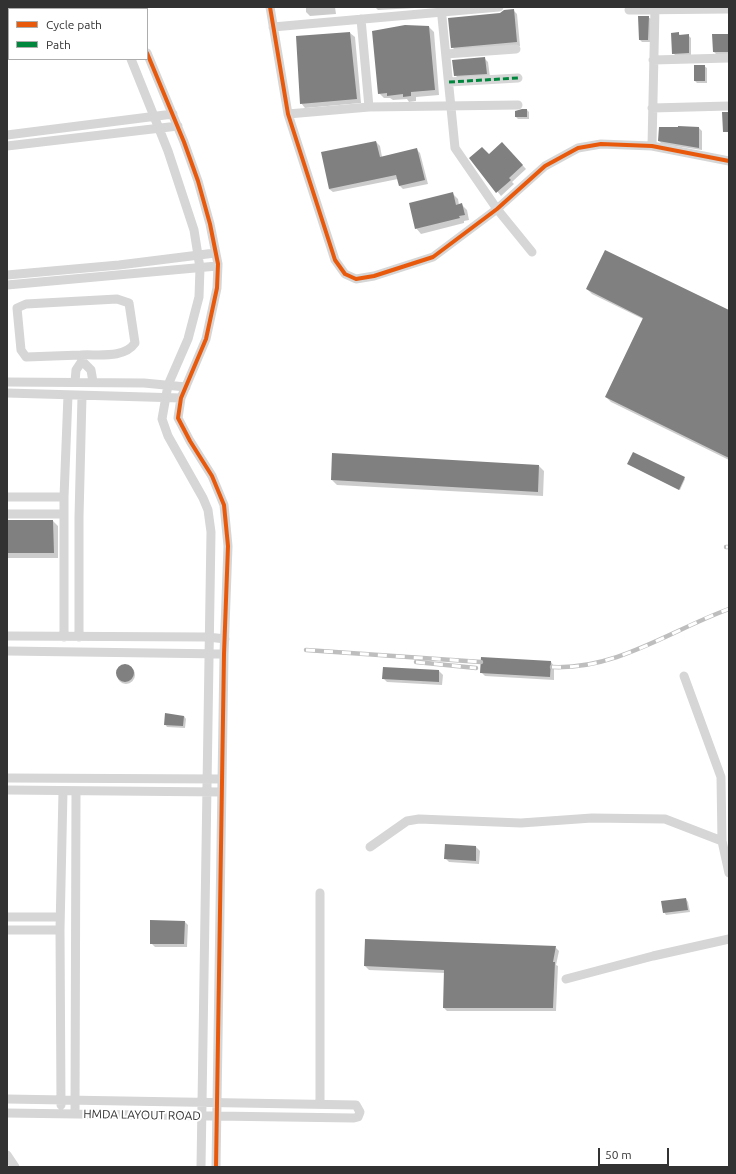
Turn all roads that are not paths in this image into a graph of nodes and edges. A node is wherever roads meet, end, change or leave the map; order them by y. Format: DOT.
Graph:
graph roads {
  1 [pos="270,7"];
  2 [pos="499,7"];
  3 [pos="655,8"];
  4 [pos="729,9"];
  5 [pos="441,10"];
  6 [pos="629,10"];
  7 [pos="361,19"];
  8 [pos="273,27"];
  9 [pos="516,49"];
  10 [pos="446,54"];
  11 [pos="148,55"];
  12 [pos="729,58"];
  13 [pos="131,60"];
  14 [pos="653,60"];
  15 [pos="518,78"];
  16 [pos="449,82"];
  17 [pos="518,105"];
  18 [pos="729,106"];
  19 [pos="369,107"];
  20 [pos="452,107"];
  21 [pos="652,108"];
  22 [pos="173,114"];
  23 [pos="288,114"];
  24 [pos="155,117"];
  25 [pos="178,126"];
  26 [pos="160,129"];
  27 [pos="7,135"];
  28 [pos="7,146"];
  29 [pos="652,146"];
  30 [pos="729,161"];
  31 [pos="497,209"];
  32 [pos="532,252"];
  33 [pos="215,253"];
  34 [pos="198,256"];
  35 [pos="217,266"];
  36 [pos="200,268"];
  37 [pos="7,275"];
  38 [pos="7,285"];
  39 [pos="81,358"];
  40 [pos="7,382"];
  41 [pos="75,382"];
  42 [pos="93,382"];
  43 [pos="168,385"];
  44 [pos="186,387"];
  45 [pos="7,393"];
  46 [pos="68,396"];
  47 [pos="82,396"];
  48 [pos="165,397"];
  49 [pos="181,398"];
  50 [pos="7,497"];
  51 [pos="64,497"];
  52 [pos="7,514"];
  53 [pos="64,514"];
  54 [pos="7,636"];
  55 [pos="64,637"];
  56 [pos="79,637"];
  57 [pos="208,637"];
  58 [pos="225,639"];
  59 [pos="7,651"];
  60 [pos="208,653"];
  61 [pos="224,654"];
  62 [pos="684,676"];
  63 [pos="7,778"];
  64 [pos="208,779"];
  65 [pos="222,779"];
  66 [pos="7,790"];
  67 [pos="63,791"];
  68 [pos="76,791"];
  69 [pos="207,792"];
  70 [pos="221,792"];
  71 [pos="722,841"];
  72 [pos="370,847"];
  73 [pos="729,873"];
  74 [pos="320,893"];
  75 [pos="7,917"];
  76 [pos="60,917"];
  77 [pos="7,930"];
  78 [pos="60,930"];
  79 [pos="75,940"];
  80 [pos="729,940"];
  81 [pos="60,941"];
  82 [pos="566,979"];
  83 [pos="7,1099"];
  84 [pos="61,1100"];
  85 [pos="75,1100"];
  86 [pos="202,1102"];
  87 [pos="217,1102"];
  88 [pos="320,1104"];
  89 [pos="7,1113"];
  90 [pos="61,1114"];
  91 [pos="75,1114"];
  92 [pos="201,1116"];
  93 [pos="217,1116"];
  94 [pos="321,1118"];
  95 [pos="7,1155"];
  96 [pos="15,1167"];
  97 [pos="201,1167"];
  98 [pos="216,1167"];
  1 -- 8 [label="street"];
  2 -- 5 [label="street"];
  3 -- 4 [label="street"];
  3 -- 6 [label="street"];
  3 -- 14 [label="street"];
  5 -- 7 [label="street"];
  5 -- 10 [label="street"];
  7 -- 8 [label="street"];
  7 -- 19 [label="street"];
  8 -- 23 [label="street"];
  9 -- 10 [label="street"];
  10 -- 16 [label="street"];
  11 -- 22 [label="street"];
  12 -- 14 [label="street"];
  13 -- 24 [label="street"];
  14 -- 21 [label="street"];
  15 -- 16 [label="street"];
  16 -- 20 [label="street"];
  17 -- 20 [label="street"];
  18 -- 21 [label="street"];
  19 -- 20 [label="street"];
  19 -- 23 [label="street"];
  20 -- 31 [label="street"];
  21 -- 29 [label="street"];
  22 -- 24 [label="street"];
  22 -- 25 [label="street"];
  23 -- 31 [label="street"];
  24 -- 26 [label="street"];
  24 -- 27 [label="street"];
  25 -- 26 [label="street"];
  25 -- 33 [label="street"];
  26 -- 28 [label="street"];
  26 -- 34 [label="street"];
  29 -- 30 [label="street"];
  29 -- 31 [label="street"];
  31 -- 32 [label="street"];
  33 -- 34 [label="street"];
  33 -- 35 [label="street"];
  34 -- 36 [label="street"];
  34 -- 37 [label="street"];
  35 -- 36 [label="street"];
  35 -- 44 [label="street"];
  36 -- 38 [label="street"];
  36 -- 43 [label="street"];
  39 -- 39 [label="street"];
  39 -- 41 [label="street"];
  39 -- 42 [label="street"];
  40 -- 41 [label="street"];
  41 -- 42 [label="street"];
  42 -- 43 [label="street"];
  43 -- 44 [label="street"];
  43 -- 48 [label="street"];
  44 -- 49 [label="street"];
  45 -- 46 [label="street"];
  46 -- 47 [label="street"];
  46 -- 51 [label="street"];
  47 -- 48 [label="street"];
  47 -- 56 [label="street"];
  48 -- 49 [label="street"];
  48 -- 57 [label="street"];
  49 -- 58 [label="street"];
  50 -- 51 [label="street"];
  51 -- 53 [label="street"];
  52 -- 53 [label="street"];
  53 -- 55 [label="street"];
  54 -- 55 [label="street"];
  55 -- 56 [label="street"];
  56 -- 57 [label="street"];
  57 -- 58 [label="street"];
  57 -- 60 [label="street"];
  58 -- 61 [label="street"];
  59 -- 60 [label="street"];
  60 -- 61 [label="street"];
  60 -- 64 [label="street"];
  61 -- 65 [label="street"];
  62 -- 71 [label="street"];
  63 -- 64 [label="street"];
  64 -- 65 [label="street"];
  64 -- 69 [label="street"];
  65 -- 70 [label="street"];
  66 -- 67 [label="street"];
  67 -- 68 [label="street"];
  67 -- 76 [label="street"];
  68 -- 69 [label="street"];
  68 -- 79 [label="street"];
  69 -- 70 [label="street"];
  69 -- 86 [label="street"];
  70 -- 87 [label="street"];
  71 -- 72 [label="street"];
  71 -- 73 [label="street"];
  74 -- 88 [label="street"];
  75 -- 76 [label="street"];
  76 -- 78 [label="street"];
  77 -- 78 [label="street"];
  78 -- 81 [label="street"];
  79 -- 81 [label="street"];
  79 -- 85 [label="street"];
  80 -- 82 [label="street"];
  81 -- 84 [label="street"];
  83 -- 84 [label="street"];
  84 -- 85 [label="street"];
  84 -- 90 [label="street"];
  85 -- 86 [label="street"];
  85 -- 91 [label="street"];
  86 -- 87 [label="street"];
  86 -- 92 [label="street"];
  87 -- 88 [label="street"];
  87 -- 93 [label="street"];
  88 -- 94 [label="street"];
  88 -- 94 [label="street, HMDA LAYOUT ROAD"];
  89 -- 90 [label="street, HMDA LAYOUT ROAD"];
  90 -- 91 [label="street, HMDA LAYOUT ROAD"];
  91 -- 92 [label="street, HMDA LAYOUT ROAD"];
  92 -- 93 [label="street, HMDA LAYOUT ROAD"];
  92 -- 97 [label="street"];
  93 -- 94 [label="street, HMDA LAYOUT ROAD"];
  93 -- 98 [label="street"];
  95 -- 96 [label="street"];
}
